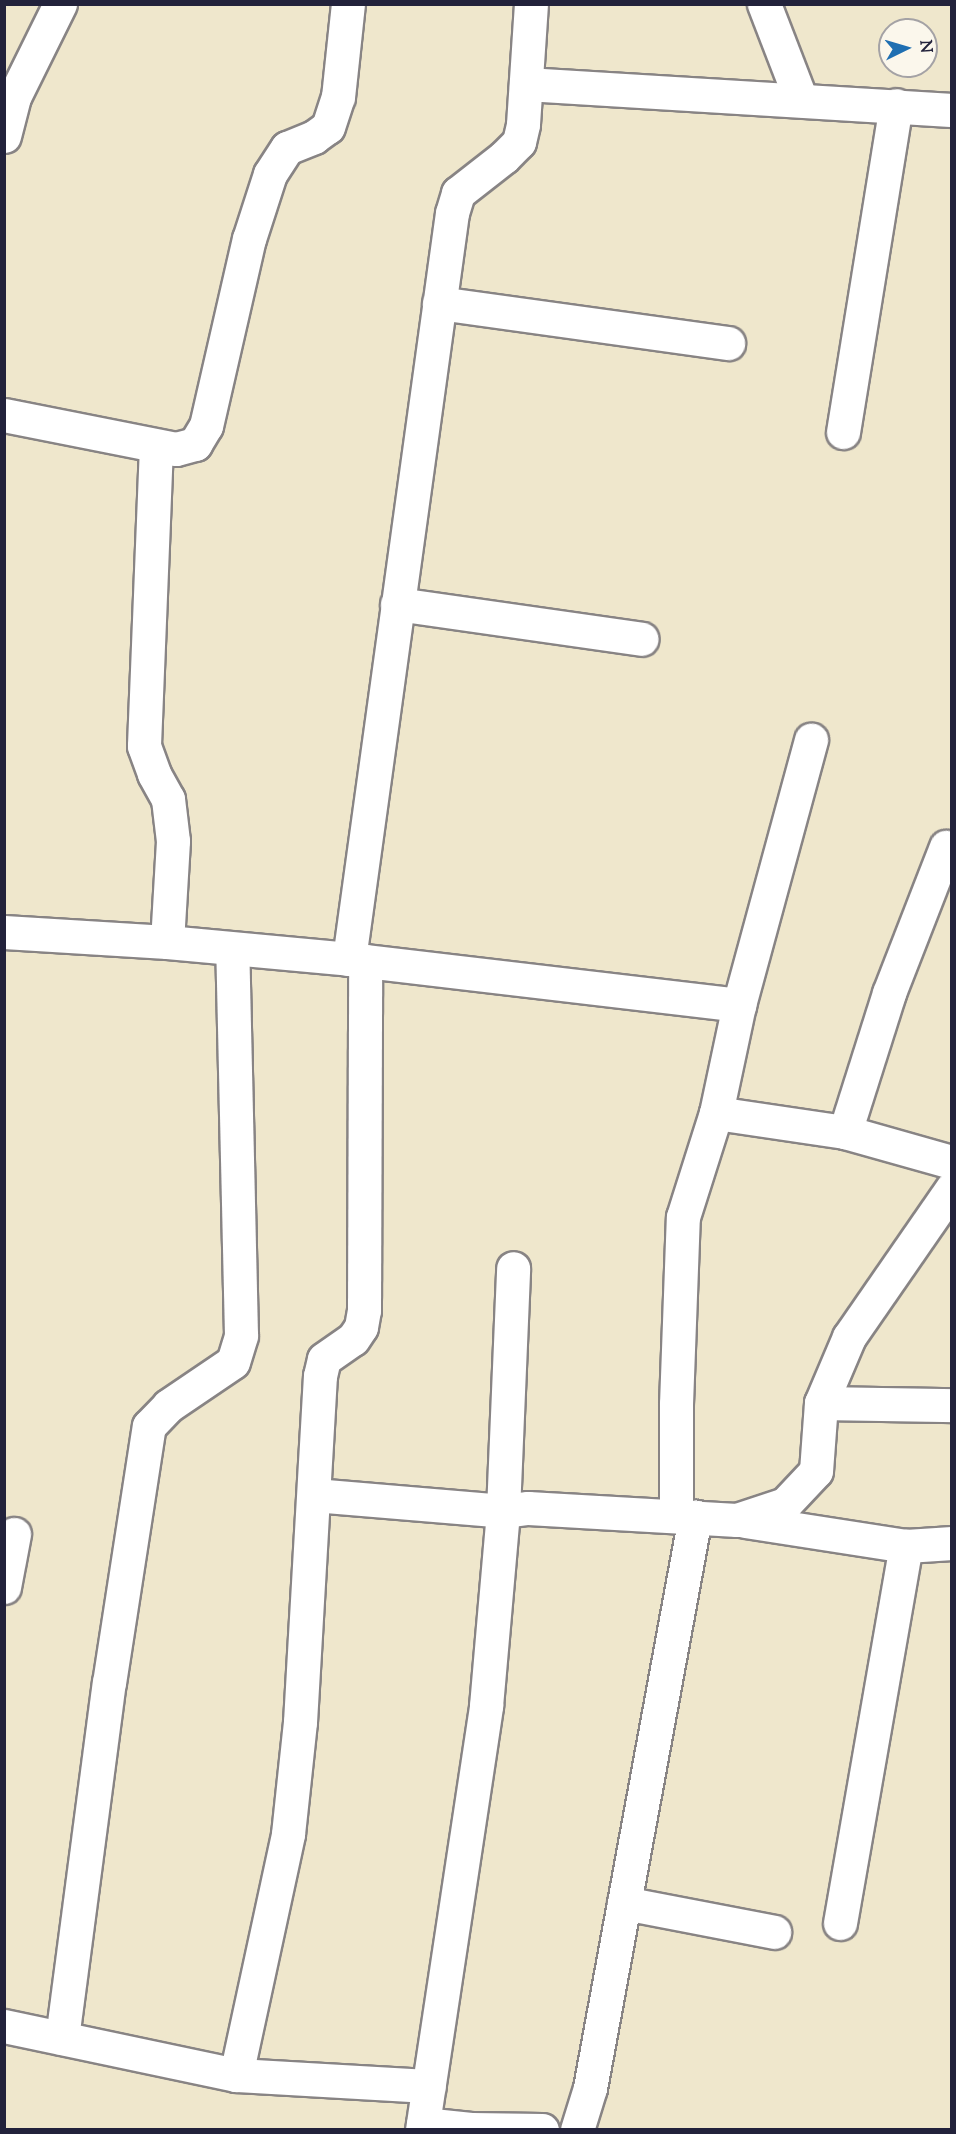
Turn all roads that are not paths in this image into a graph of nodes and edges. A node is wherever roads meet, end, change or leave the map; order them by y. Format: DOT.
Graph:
graph roads {
  1 [pos="60,4"];
  2 [pos="348,4"];
  3 [pos="531,4"];
  4 [pos="764,4"];
  5 [pos="526,84"];
  6 [pos="801,100"];
  7 [pos="896,105"];
  8 [pos="951,110"];
  9 [pos="4,136"];
  10 [pos="439,303"];
  11 [pos="728,343"];
  12 [pos="4,415"];
  13 [pos="843,432"];
  14 [pos="156,446"];
  15 [pos="397,604"];
  16 [pos="642,639"];
  17 [pos="812,740"];
  18 [pos="946,847"];
  19 [pos="4,932"];
  20 [pos="167,942"];
  21 [pos="232,949"];
  22 [pos="357,960"];
  23 [pos="739,1005"];
  24 [pos="716,1113"];
  25 [pos="845,1132"];
  26 [pos="951,1162"];
  27 [pos="951,1188"];
  28 [pos="513,1268"];
  29 [pos="821,1403"];
  30 [pos="951,1405"];
  31 [pos="314,1495"];
  32 [pos="503,1510"];
  33 [pos="686,1517"];
  34 [pos="737,1520"];
  35 [pos="14,1534"];
  36 [pos="951,1543"];
  37 [pos="906,1546"];
  38 [pos="4,1587"];
  39 [pos="624,1903"];
  40 [pos="840,1923"];
  41 [pos="774,1932"];
  42 [pos="4,2026"];
  43 [pos="62,2038"];
  44 [pos="236,2074"];
  45 [pos="429,2086"];
  46 [pos="423,2127"];
  47 [pos="542,2130"];
  48 [pos="577,2130"];
  1 -- 9 [label="street"];
  2 -- 14 [label="street"];
  3 -- 5 [label="street"];
  4 -- 6 [label="street"];
  5 -- 6 [label="street"];
  5 -- 10 [label="street"];
  6 -- 7 [label="street"];
  7 -- 8 [label="street"];
  7 -- 13 [label="street"];
  10 -- 11 [label="street"];
  10 -- 15 [label="street"];
  12 -- 14 [label="street"];
  14 -- 20 [label="street"];
  15 -- 16 [label="street"];
  15 -- 22 [label="street"];
  17 -- 23 [label="street"];
  18 -- 25 [label="street"];
  19 -- 20 [label="street"];
  20 -- 21 [label="street"];
  21 -- 22 [label="street"];
  21 -- 43 [label="street"];
  22 -- 23 [label="street"];
  22 -- 31 [label="street"];
  23 -- 24 [label="street"];
  24 -- 25 [label="street"];
  24 -- 33 [label="street"];
  25 -- 26 [label="street"];
  27 -- 29 [label="street"];
  28 -- 32 [label="street"];
  29 -- 30 [label="street"];
  29 -- 34 [label="street"];
  31 -- 32 [label="street"];
  31 -- 44 [label="street"];
  32 -- 33 [label="street"];
  32 -- 45 [label="street"];
  33 -- 34 [label="street"];
  33 -- 39 [label="street"];
  34 -- 37 [label="street"];
  35 -- 38 [label="street"];
  36 -- 37 [label="street"];
  37 -- 40 [label="street"];
  39 -- 41 [label="street"];
  39 -- 48 [label="street"];
  42 -- 43 [label="street"];
  43 -- 44 [label="street"];
  44 -- 45 [label="street"];
  45 -- 46 [label="street"];
  46 -- 47 [label="street"];
}
